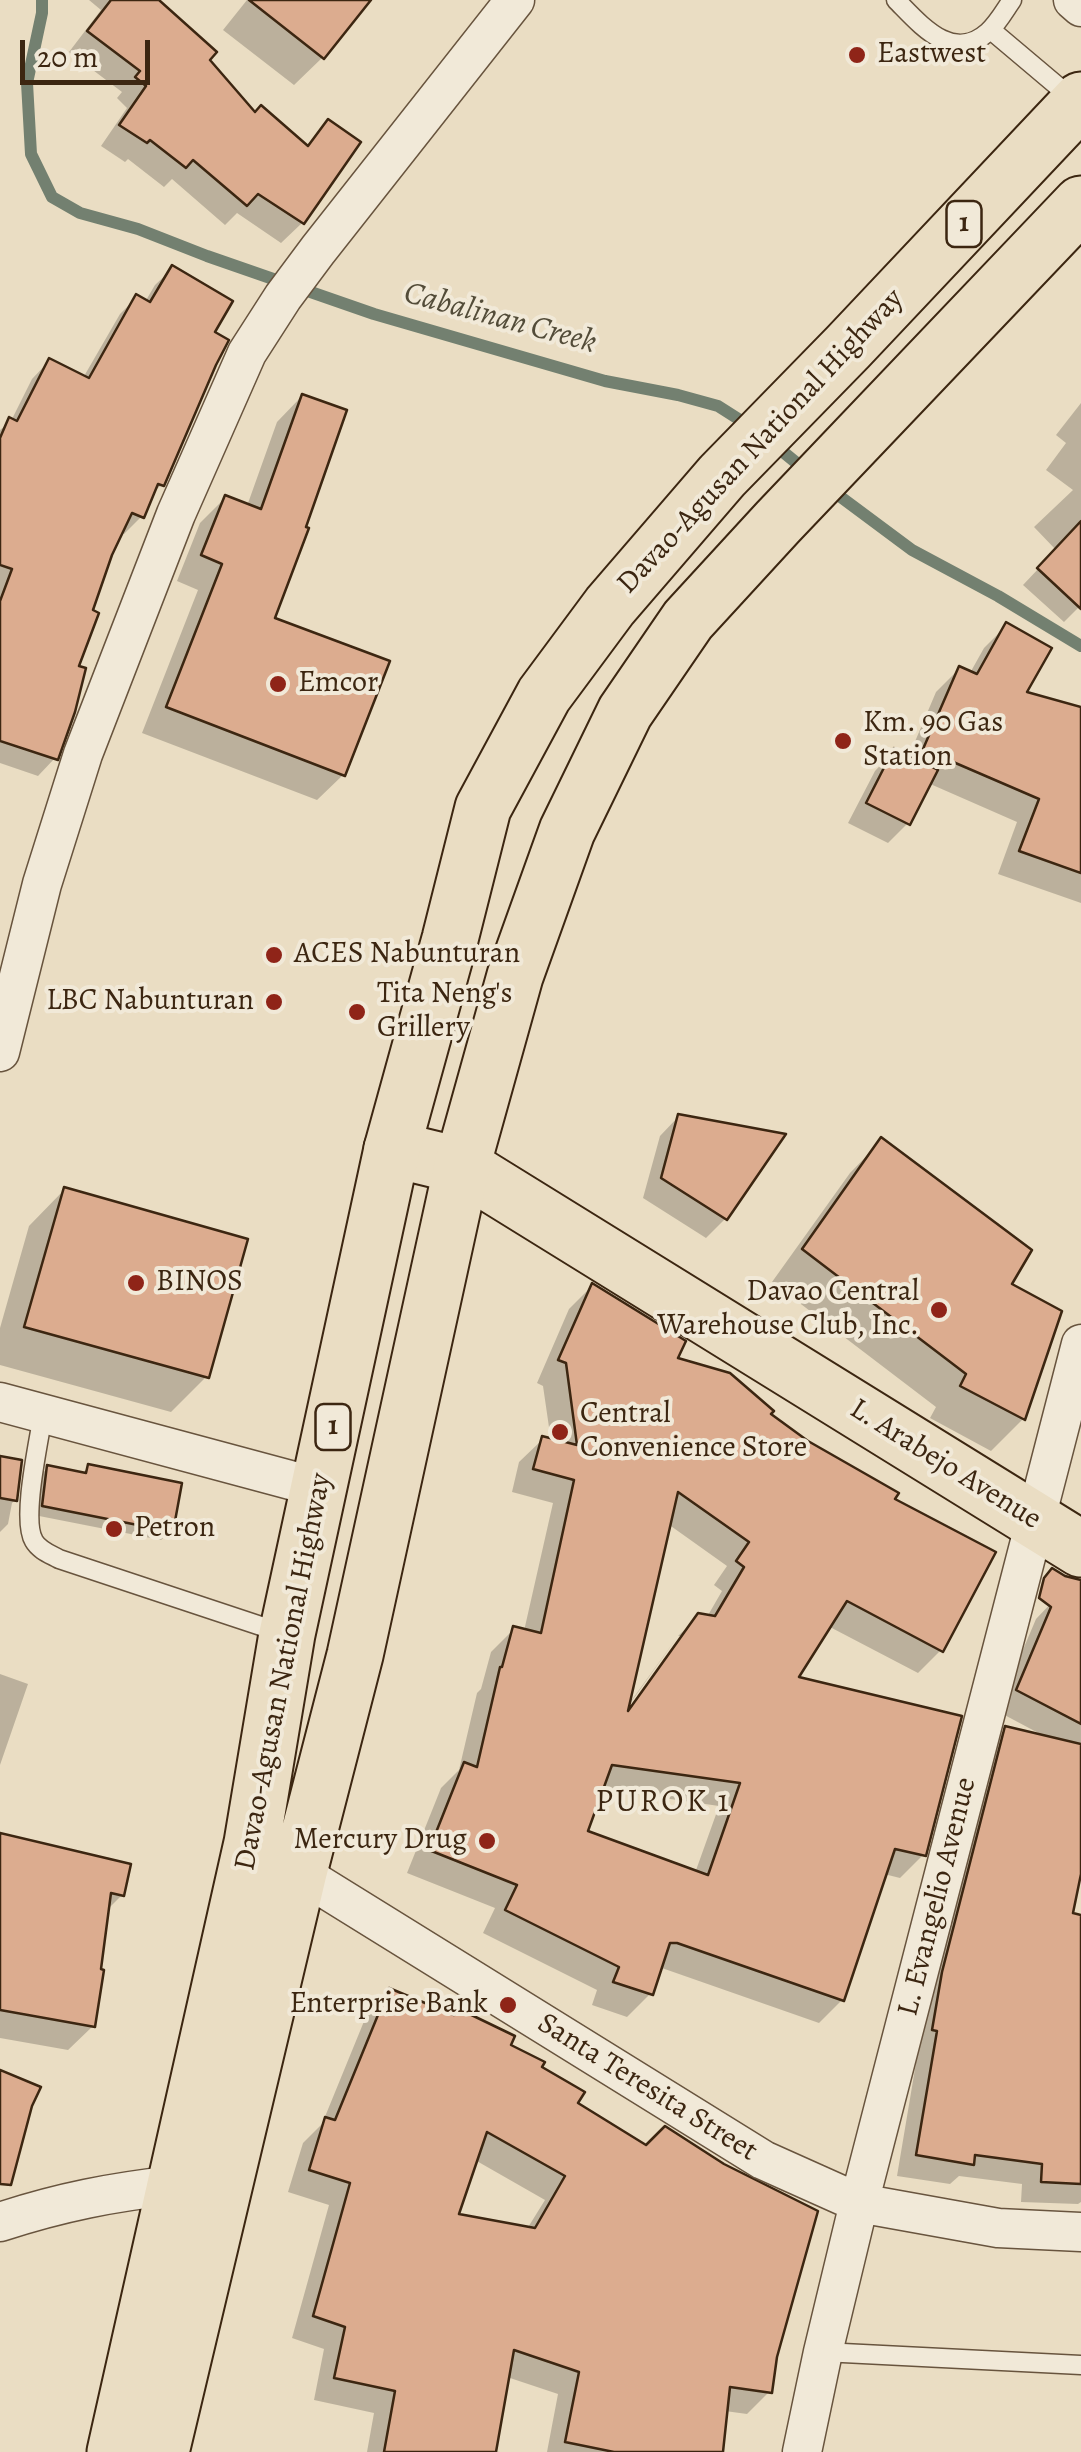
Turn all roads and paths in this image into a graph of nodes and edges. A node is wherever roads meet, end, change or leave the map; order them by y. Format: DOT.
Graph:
graph roads {
  1 [pos="515,0"];
  2 [pos="896,0"];
  3 [pos="1012,0"];
  4 [pos="1073,0"];
  5 [pos="1081,7"];
  6 [pos="991,30"];
  7 [pos="1080,103"];
  8 [pos="1081,204"];
  9 [pos="0,1052"];
  10 [pos="392,1149"];
  11 [pos="462,1166"];
  12 [pos="1081,1344"];
  13 [pos="0,1402"];
  14 [pos="43,1414"];
  15 [pos="320,1488"];
  16 [pos="1034,1520"];
  17 [pos="1081,1548"];
  18 [pos="286,1634"];
  19 [pos="252,1843"];
  20 [pos="299,1872"];
  21 [pos="176,2186"];
  22 [pos="859,2203"];
  23 [pos="0,2222"];
  24 [pos="1081,2232"];
  25 [pos="823,2352"];
  26 [pos="1081,2365"];
  27 [pos="158,2366"];
  28 [pos="115,2452"];
  29 [pos="161,2452"];
  30 [pos="802,2452"];
  1 -- 9 [label="street"];
  2 -- 6 [label="lane"];
  3 -- 6 [label="lane"];
  4 -- 5 [label="street"];
  6 -- 7 [label="lane"];
  7 -- 10 [label="main road, Davao-Agusan National Highway / 1"];
  8 -- 11 [label="main road, Davao-Agusan National Highway / 1"];
  10 -- 11 [label="main road, L. Arabejo Avenue"];
  10 -- 15 [label="main road, Davao-Agusan National Highway / 1"];
  11 -- 16 [label="main road, L. Arabejo Avenue"];
  11 -- 20 [label="main road, Davao-Agusan National Highway / 1"];
  12 -- 16 [label="street, L. Evangelio Avenue"];
  13 -- 14 [label="street"];
  14 -- 15 [label="street"];
  14 -- 18 [label="lane"];
  15 -- 18 [label="main road, Davao-Agusan National Highway / 1"];
  16 -- 17 [label="main road, L. Arabejo Avenue"];
  16 -- 22 [label="street, L. Evangelio Avenue"];
  18 -- 19 [label="main road, Davao-Agusan National Highway / 1"];
  19 -- 20 [label="street, Santa Teresita Street"];
  19 -- 21 [label="main road, Davao-Agusan National Highway / 1"];
  20 -- 22 [label="street, Santa Teresita Street"];
  20 -- 27 [label="main road, Davao-Agusan National Highway / 1"];
  21 -- 23 [label="street"];
  21 -- 27 [label="main road, Davao-Agusan National Highway / 1"];
  22 -- 24 [label="street, Santa Teresita Street"];
  22 -- 25 [label="street, L. Evangelio Avenue"];
  25 -- 26 [label="lane"];
  25 -- 30 [label="street, L. Evangelio Avenue"];
  27 -- 28 [label="main road, Davao-Agusan National Highway / 1"];
  27 -- 29 [label="main road, Davao-Agusan National Highway / 1"];
}
